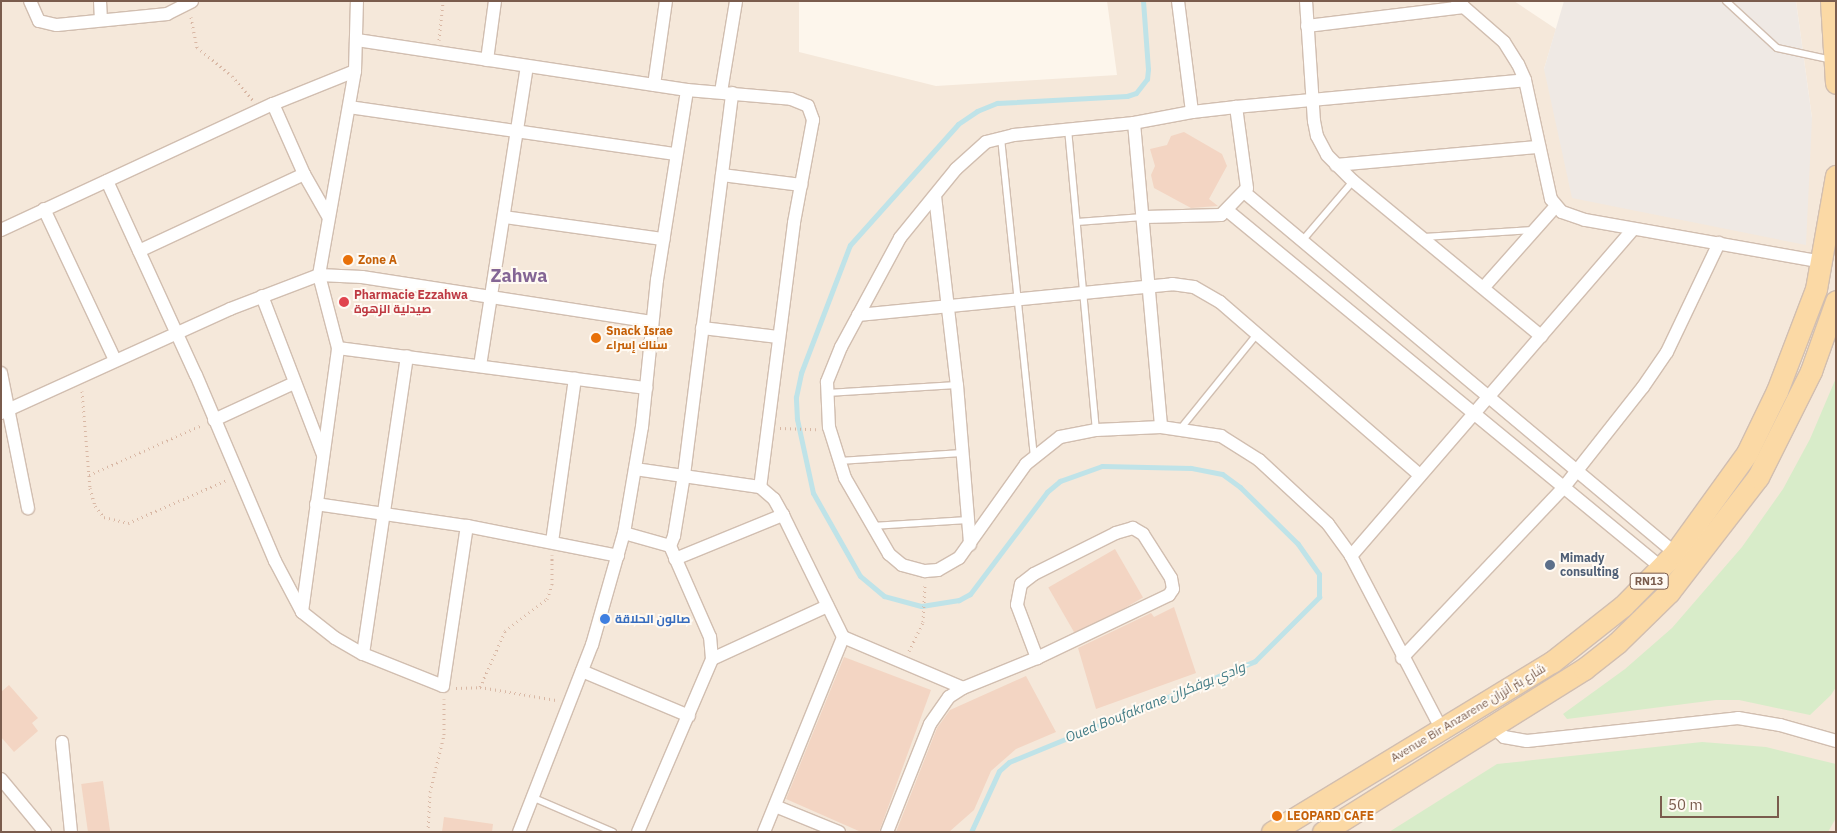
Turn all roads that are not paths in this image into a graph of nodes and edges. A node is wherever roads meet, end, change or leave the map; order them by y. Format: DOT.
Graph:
graph roads {
  1 [pos="30,1"];
  2 [pos="100,1"];
  3 [pos="357,1"];
  4 [pos="495,1"];
  5 [pos="666,1"];
  6 [pos="736,1"];
  7 [pos="1178,1"];
  8 [pos="1306,1"];
  9 [pos="1726,1"];
  10 [pos="1831,1"];
  11 [pos="190,2"];
  12 [pos="1461,4"];
  13 [pos="101,20"];
  14 [pos="1308,26"];
  15 [pos="358,40"];
  16 [pos="487,60"];
  17 [pos="1835,60"];
  18 [pos="528,67"];
  19 [pos="355,71"];
  20 [pos="1525,80"];
  21 [pos="1836,84"];
  22 [pos="654,85"];
  23 [pos="687,90"];
  24 [pos="727,92"];
  25 [pos="1312,98"];
  26 [pos="273,104"];
  27 [pos="349,107"];
  28 [pos="1236,107"];
  29 [pos="1192,112"];
  30 [pos="1134,123"];
  31 [pos="1068,129"];
  32 [pos="519,132"];
  33 [pos="1001,138"];
  34 [pos="1539,147"];
  35 [pos="676,154"];
  36 [pos="1336,165"];
  37 [pos="304,174"];
  38 [pos="722,175"];
  39 [pos="1836,176"];
  40 [pos="107,181"];
  41 [pos="1353,181"];
  42 [pos="801,185"];
  43 [pos="1244,192"];
  44 [pos="935,196"];
  45 [pos="1555,207"];
  46 [pos="44,209"];
  47 [pos="1228,211"];
  48 [pos="328,216"];
  49 [pos="504,217"];
  50 [pos="1144,217"];
  51 [pos="1077,222"];
  52 [pos="1632,229"];
  53 [pos="1,230"];
  54 [pos="1535,230"];
  55 [pos="1422,238"];
  56 [pos="663,239"];
  57 [pos="1302,241"];
  58 [pos="1719,244"];
  59 [pos="139,251"];
  60 [pos="1823,262"];
  61 [pos="319,274"];
  62 [pos="1149,286"];
  63 [pos="1484,288"];
  64 [pos="1084,292"];
  65 [pos="262,296"];
  66 [pos="1016,299"];
  67 [pos="491,300"];
  68 [pos="1836,301"];
  69 [pos="949,307"];
  70 [pos="858,315"];
  71 [pos="652,322"];
  72 [pos="702,328"];
  73 [pos="177,334"];
  74 [pos="1257,334"];
  75 [pos="1541,336"];
  76 [pos="778,337"];
  77 [pos="338,348"];
  78 [pos="407,356"];
  79 [pos="114,360"];
  80 [pos="480,366"];
  81 [pos="1,373"];
  82 [pos="575,379"];
  83 [pos="294,383"];
  84 [pos="957,385"];
  85 [pos="646,388"];
  86 [pos="826,394"];
  87 [pos="1488,397"];
  88 [pos="4,412"];
  89 [pos="1474,413"];
  90 [pos="214,420"];
  91 [pos="1161,427"];
  92 [pos="1181,428"];
  93 [pos="1096,430"];
  94 [pos="962,453"];
  95 [pos="1034,455"];
  96 [pos="323,456"];
  97 [pos="839,461"];
  98 [pos="635,469"];
  99 [pos="1576,471"];
  100 [pos="684,474"];
  101 [pos="1420,475"];
  102 [pos="760,487"];
  103 [pos="1564,487"];
  104 [pos="316,504"];
  105 [pos="28,508"];
  106 [pos="384,514"];
  107 [pos="784,515"];
  108 [pos="968,520"];
  109 [pos="468,526"];
  110 [pos="872,526"];
  111 [pos="624,533"];
  112 [pos="552,542"];
  113 [pos="970,544"];
  114 [pos="670,546"];
  115 [pos="618,556"];
  116 [pos="1351,556"];
  117 [pos="675,559"];
  118 [pos="1668,560"];
  119 [pos="827,606"];
  120 [pos="302,612"];
  121 [pos="843,638"];
  122 [pos="363,654"];
  123 [pos="1037,658"];
  124 [pos="1402,658"];
  125 [pos="712,660"];
  126 [pos="582,671"];
  127 [pos="963,688"];
  128 [pos="689,716"];
  129 [pos="1493,727"];
  130 [pos="1442,730"];
  131 [pos="1836,740"];
  132 [pos="62,742"];
  133 [pos="1,779"];
  134 [pos="534,798"];
  135 [pos="774,806"];
  136 [pos="45,832"];
  137 [pos="71,832"];
  138 [pos="519,832"];
  139 [pos="613,832"];
  140 [pos="638,832"];
  141 [pos="764,832"];
  142 [pos="839,832"];
  143 [pos="887,832"];
  144 [pos="1272,832"];
  145 [pos="1323,832"];
  1 -- 13 [label="street"];
  2 -- 13 [label="street"];
  3 -- 15 [label="street"];
  4 -- 16 [label="street"];
  5 -- 22 [label="street"];
  6 -- 24 [label="street"];
  7 -- 29 [label="street"];
  8 -- 14 [label="street"];
  9 -- 17 [label="lane"];
  10 -- 17 [label="main road"];
  11 -- 13 [label="street"];
  12 -- 14 [label="street"];
  12 -- 20 [label="street"];
  14 -- 25 [label="street"];
  15 -- 16 [label="street"];
  15 -- 19 [label="street"];
  16 -- 18 [label="street"];
  17 -- 21 [label="main road"];
  18 -- 22 [label="street"];
  18 -- 32 [label="street"];
  19 -- 26 [label="street"];
  19 -- 27 [label="street"];
  20 -- 25 [label="street"];
  20 -- 34 [label="street"];
  22 -- 23 [label="street"];
  23 -- 24 [label="street"];
  23 -- 35 [label="street"];
  24 -- 38 [label="street"];
  24 -- 42 [label="street"];
  25 -- 28 [label="street"];
  25 -- 36 [label="street"];
  26 -- 37 [label="street"];
  26 -- 40 [label="street"];
  27 -- 32 [label="street"];
  27 -- 48 [label="street"];
  28 -- 29 [label="street"];
  28 -- 43 [label="street"];
  29 -- 30 [label="street"];
  30 -- 31 [label="street"];
  30 -- 50 [label="street"];
  31 -- 33 [label="street"];
  31 -- 51 [label="lane"];
  32 -- 35 [label="street"];
  32 -- 49 [label="street"];
  33 -- 44 [label="street"];
  33 -- 66 [label="lane"];
  34 -- 36 [label="street"];
  34 -- 45 [label="street"];
  35 -- 56 [label="street"];
  36 -- 41 [label="street"];
  37 -- 48 [label="street"];
  37 -- 59 [label="street"];
  38 -- 42 [label="street"];
  38 -- 72 [label="street"];
  39 -- 60 [label="main road, Avenue Bir Anzarene شارع بئر أنزران / RN13"];
  40 -- 46 [label="street"];
  40 -- 59 [label="street"];
  41 -- 55 [label="street"];
  41 -- 57 [label="lane"];
  42 -- 76 [label="street"];
  43 -- 47 [label="street"];
  43 -- 57 [label="street"];
  44 -- 69 [label="street"];
  44 -- 70 [label="street"];
  45 -- 52 [label="street"];
  45 -- 54 [label="street"];
  46 -- 53 [label="street"];
  46 -- 79 [label="street"];
  47 -- 50 [label="street"];
  47 -- 89 [label="street"];
  48 -- 61 [label="street"];
  49 -- 56 [label="street"];
  49 -- 67 [label="street"];
  50 -- 51 [label="lane"];
  50 -- 62 [label="street"];
  51 -- 64 [label="lane"];
  52 -- 58 [label="street"];
  52 -- 75 [label="street"];
  54 -- 55 [label="lane"];
  54 -- 63 [label="street"];
  55 -- 63 [label="street"];
  56 -- 71 [label="street"];
  57 -- 87 [label="street"];
  58 -- 60 [label="street"];
  58 -- 99 [label="street"];
  59 -- 73 [label="street"];
  60 -- 118 [label="main road, Avenue Bir Anzarene شارع بئر أنزران / RN13"];
  61 -- 65 [label="street"];
  61 -- 67 [label="street"];
  61 -- 77 [label="street"];
  62 -- 64 [label="street"];
  62 -- 74 [label="street"];
  62 -- 91 [label="street"];
  63 -- 75 [label="street"];
  64 -- 66 [label="street"];
  64 -- 93 [label="lane"];
  65 -- 73 [label="street"];
  65 -- 83 [label="street"];
  66 -- 69 [label="street"];
  66 -- 95 [label="lane"];
  67 -- 71 [label="street"];
  67 -- 80 [label="street"];
  68 -- 129 [label="main road, Avenue Bir Anzarene شارع بئر أنزران / RN13"];
  69 -- 70 [label="street"];
  69 -- 84 [label="street"];
  70 -- 86 [label="street"];
  71 -- 85 [label="street"];
  72 -- 76 [label="street"];
  72 -- 100 [label="street"];
  73 -- 79 [label="street"];
  73 -- 90 [label="street"];
  74 -- 92 [label="lane"];
  74 -- 101 [label="street"];
  75 -- 87 [label="street"];
  76 -- 102 [label="street"];
  77 -- 78 [label="street"];
  77 -- 96 [label="street"];
  78 -- 80 [label="street"];
  78 -- 106 [label="street"];
  79 -- 88 [label="street"];
  80 -- 82 [label="street"];
  81 -- 88 [label="street"];
  82 -- 85 [label="street"];
  82 -- 112 [label="street"];
  83 -- 90 [label="street"];
  83 -- 96 [label="street"];
  84 -- 86 [label="lane"];
  84 -- 94 [label="street"];
  85 -- 98 [label="street"];
  86 -- 97 [label="street"];
  87 -- 89 [label="street"];
  87 -- 99 [label="street"];
  88 -- 105 [label="street"];
  89 -- 101 [label="street"];
  89 -- 103 [label="street"];
  90 -- 120 [label="street"];
  91 -- 92 [label="street"];
  91 -- 93 [label="street"];
  92 -- 116 [label="street"];
  93 -- 95 [label="street"];
  94 -- 97 [label="lane"];
  94 -- 108 [label="street"];
  95 -- 113 [label="street"];
  96 -- 104 [label="street"];
  97 -- 110 [label="street"];
  98 -- 100 [label="street"];
  98 -- 111 [label="street"];
  99 -- 103 [label="street"];
  99 -- 118 [label="street"];
  100 -- 102 [label="street"];
  100 -- 114 [label="street"];
  101 -- 116 [label="street"];
  102 -- 107 [label="street"];
  103 -- 118 [label="street"];
  103 -- 124 [label="street"];
  104 -- 106 [label="street"];
  104 -- 120 [label="street"];
  106 -- 109 [label="street"];
  106 -- 122 [label="street"];
  107 -- 117 [label="street"];
  107 -- 119 [label="street"];
  108 -- 110 [label="lane"];
  108 -- 113 [label="street"];
  109 -- 112 [label="street"];
  109 -- 122 [label="street"];
  110 -- 113 [label="street"];
  111 -- 114 [label="street"];
  111 -- 115 [label="street"];
  112 -- 115 [label="street"];
  114 -- 117 [label="street"];
  115 -- 126 [label="street"];
  116 -- 124 [label="street"];
  117 -- 125 [label="street"];
  118 -- 130 [label="main road, Avenue Bir Anzarene شارع بئر أنزران / RN13"];
  119 -- 121 [label="street"];
  119 -- 125 [label="street"];
  120 -- 122 [label="street"];
  121 -- 127 [label="street"];
  121 -- 135 [label="street"];
  123 -- 123 [label="street"];
  123 -- 127 [label="street"];
  124 -- 130 [label="street"];
  125 -- 128 [label="street"];
  126 -- 128 [label="street"];
  126 -- 134 [label="street"];
  127 -- 143 [label="street"];
  128 -- 140 [label="street"];
  129 -- 131 [label="street"];
  129 -- 145 [label="main road, Avenue Bir Anzarene شارع بئر أنزران / RN13"];
  130 -- 144 [label="main road, Avenue Bir Anzarene شارع بئر أنزران / RN13"];
  132 -- 137 [label="street"];
  133 -- 136 [label="street"];
  134 -- 138 [label="street"];
  134 -- 139 [label="lane"];
  135 -- 141 [label="street"];
  135 -- 142 [label="street"];
}
